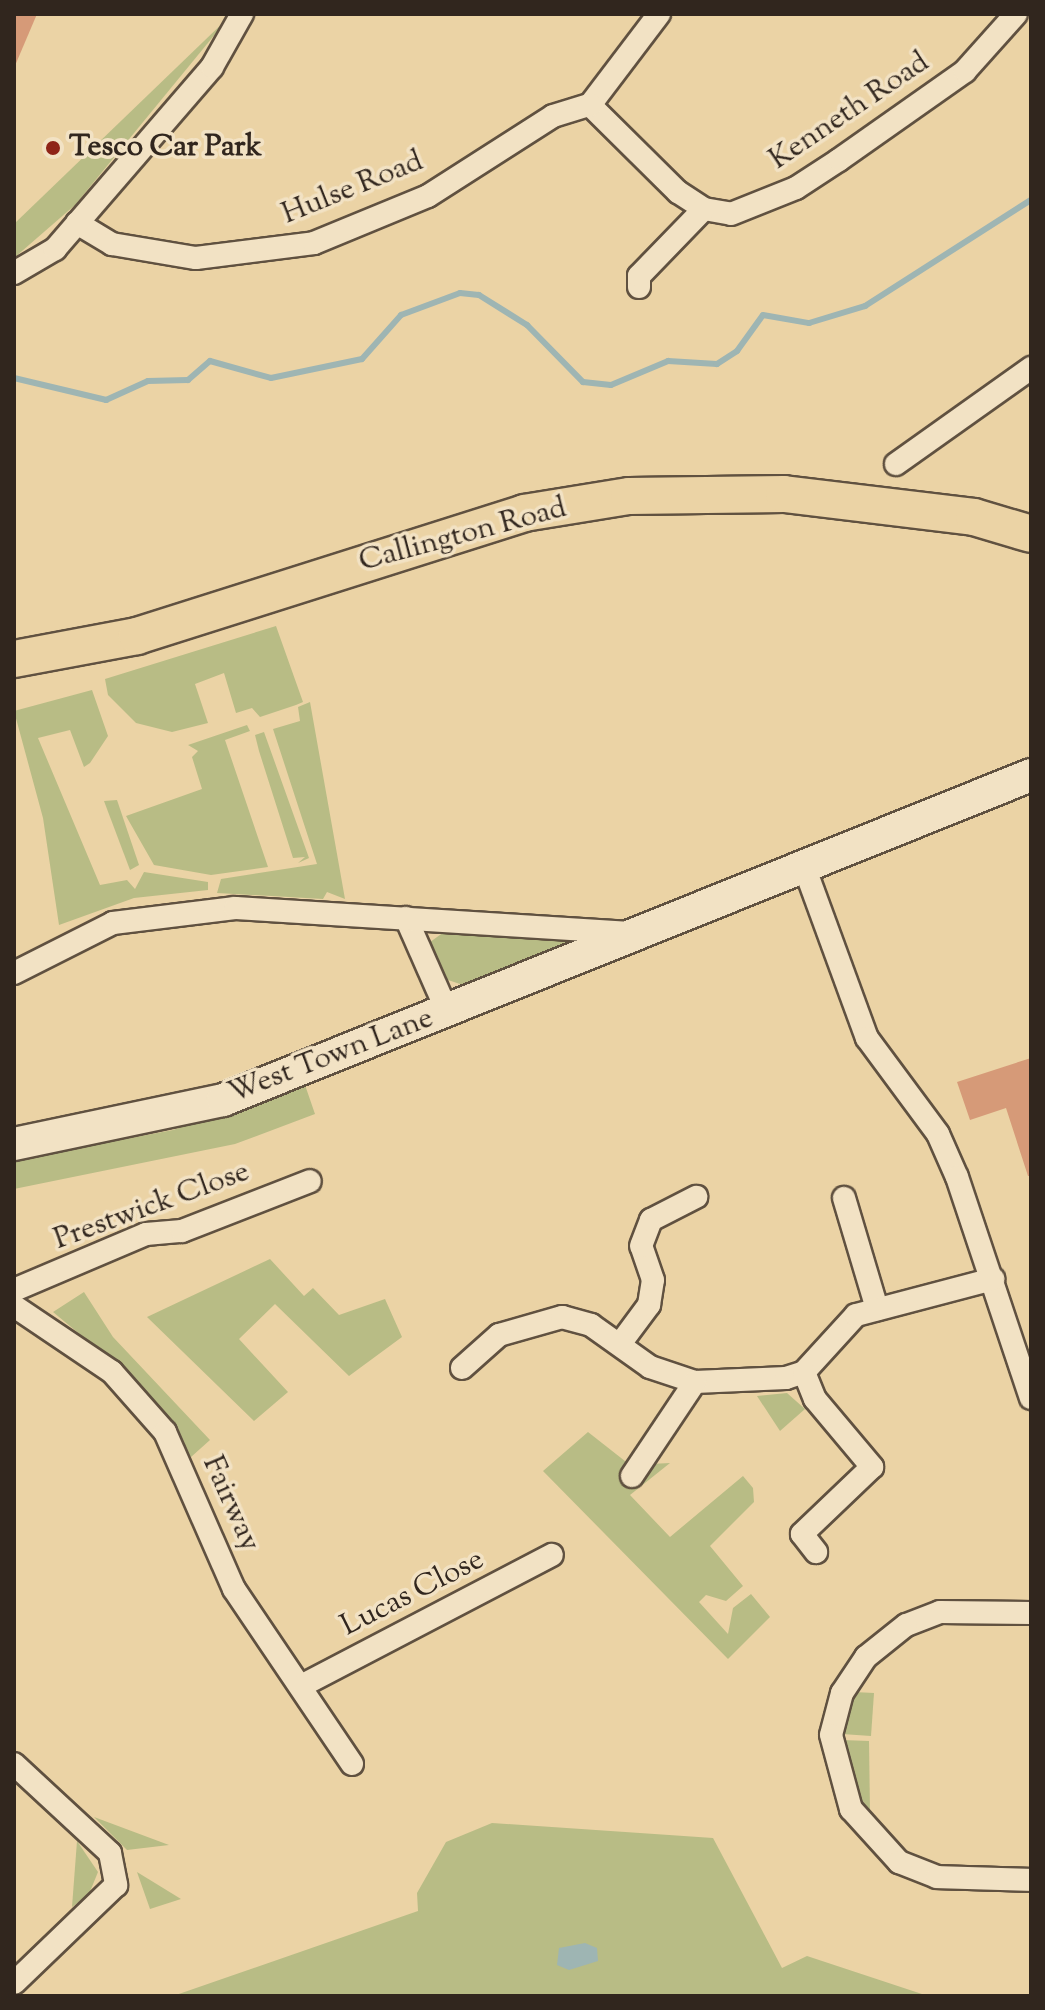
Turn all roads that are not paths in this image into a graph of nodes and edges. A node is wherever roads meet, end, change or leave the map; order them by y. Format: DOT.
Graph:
graph roads {
  1 [pos="242,14"];
  2 [pos="659,14"];
  3 [pos="1016,14"];
  4 [pos="590,105"];
  5 [pos="704,209"];
  6 [pos="77,223"];
  7 [pos="14,273"];
  8 [pos="639,287"];
  9 [pos="1031,368"];
  10 [pos="896,464"];
  11 [pos="923,513"];
  12 [pos="1031,534"];
  13 [pos="1031,556"];
  14 [pos="14,659"];
  15 [pos="1031,775"];
  16 [pos="804,866"];
  17 [pos="406,918"];
  18 [pos="637,934"];
  19 [pos="16,967"];
  20 [pos="447,1011"];
  21 [pos="14,1144"];
  22 [pos="310,1181"];
  23 [pos="696,1197"];
  24 [pos="844,1198"];
  25 [pos="993,1279"];
  26 [pos="14,1290"];
  27 [pos="14,1306"];
  28 [pos="877,1309"];
  29 [pos="620,1344"];
  30 [pos="1025,1359"];
  31 [pos="462,1368"];
  32 [pos="804,1372"];
  33 [pos="695,1382"];
  34 [pos="1031,1398"];
  35 [pos="632,1476"];
  36 [pos="816,1552"];
  37 [pos="552,1555"];
  38 [pos="1031,1613"];
  39 [pos="301,1686"];
  40 [pos="14,1764"];
  41 [pos="352,1764"];
  42 [pos="1031,1880"];
  43 [pos="14,1983"];
  1 -- 6 [label="street"];
  2 -- 4 [label="street"];
  3 -- 5 [label="street, Kenneth Road"];
  4 -- 5 [label="street"];
  4 -- 6 [label="street, Hulse Road"];
  5 -- 8 [label="street"];
  6 -- 7 [label="street"];
  9 -- 10 [label="street"];
  11 -- 12 [label="main road"];
  11 -- 13 [label="main road"];
  11 -- 14 [label="main road, Callington Road"];
  15 -- 16 [label="main road, West Town Lane"];
  16 -- 18 [label="main road, West Town Lane"];
  16 -- 25 [label="street"];
  17 -- 18 [label="street, West Town Lane"];
  17 -- 19 [label="street, West Town Lane"];
  17 -- 20 [label="street"];
  18 -- 20 [label="main road, West Town Lane"];
  20 -- 21 [label="main road, West Town Lane"];
  22 -- 26 [label="street, Prestwick Close"];
  23 -- 29 [label="street"];
  24 -- 28 [label="street"];
  25 -- 28 [label="street"];
  25 -- 30 [label="street"];
  27 -- 39 [label="street, Fairway"];
  28 -- 32 [label="street"];
  29 -- 31 [label="street"];
  29 -- 33 [label="street"];
  30 -- 34 [label="street"];
  32 -- 33 [label="street"];
  32 -- 36 [label="street"];
  33 -- 35 [label="street"];
  37 -- 39 [label="street, Lucas Close"];
  38 -- 42 [label="street"];
  39 -- 41 [label="street, Fairway"];
  40 -- 43 [label="street"];
}
